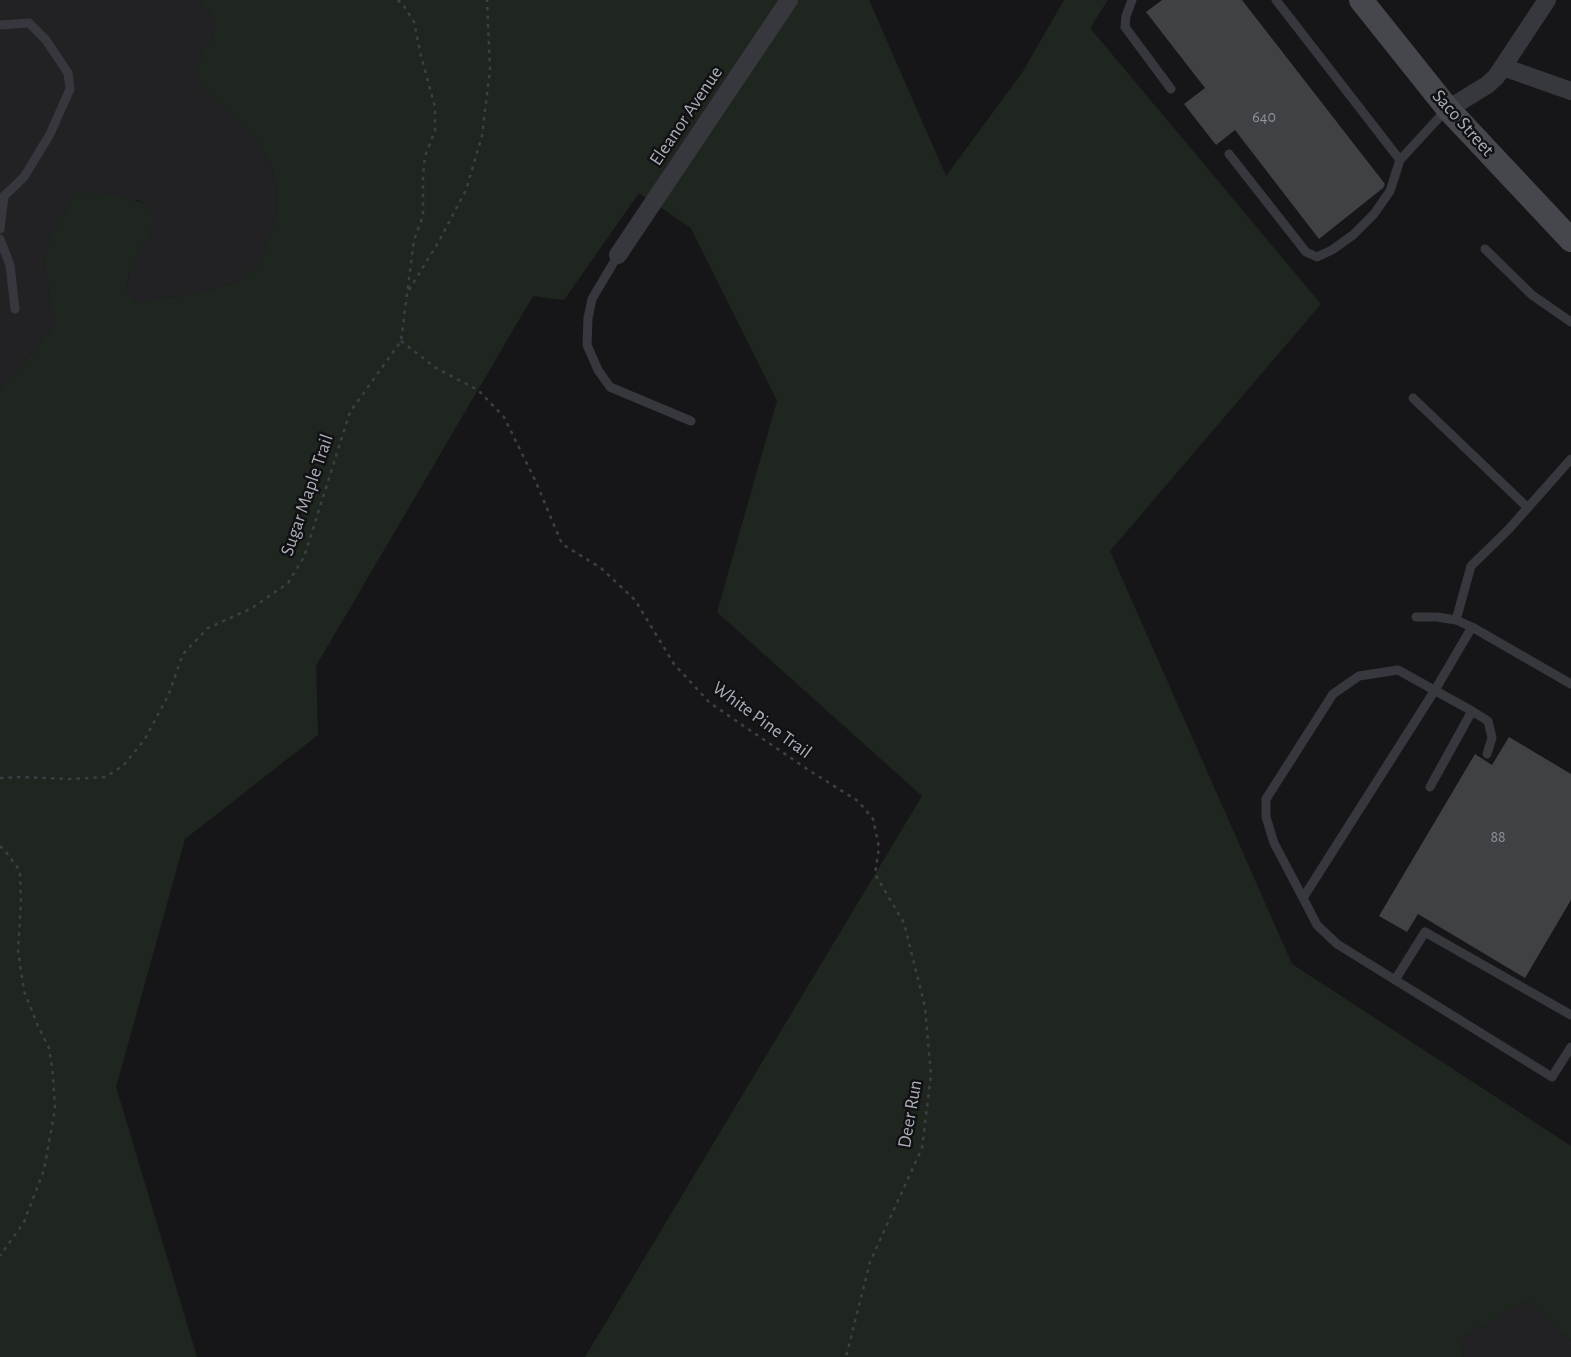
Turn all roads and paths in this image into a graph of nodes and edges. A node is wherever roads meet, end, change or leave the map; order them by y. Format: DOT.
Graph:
graph roads {
  1 [pos="397,0"];
  2 [pos="487,0"];
  3 [pos="789,0"];
  4 [pos="1132,0"];
  5 [pos="1276,0"];
  6 [pos="1361,0"];
  7 [pos="1547,0"];
  8 [pos="0,25"];
  9 [pos="1503,67"];
  10 [pos="1171,89"];
  11 [pos="1571,91"];
  12 [pos="1448,109"];
  13 [pos="1229,154"];
  14 [pos="1400,160"];
  15 [pos="2,198"];
  16 [pos="0,229"];
  17 [pos="0,239"];
  18 [pos="1571,240"];
  19 [pos="1485,249"];
  20 [pos="618,255"];
  21 [pos="408,291"];
  22 [pos="15,309"];
  23 [pos="1571,322"];
  24 [pos="401,341"];
  25 [pos="1413,398"];
  26 [pos="691,421"];
  27 [pos="1571,459"];
  28 [pos="1528,508"];
  29 [pos="1416,617"];
  30 [pos="1456,620"];
  31 [pos="1472,627"];
  32 [pos="1571,684"];
  33 [pos="1435,690"];
  34 [pos="1472,711"];
  35 [pos="1487,754"];
  36 [pos="0,778"];
  37 [pos="1430,787"];
  38 [pos="0,846"];
  39 [pos="875,874"];
  40 [pos="1303,898"];
  41 [pos="1395,980"];
  42 [pos="1571,1015"];
  43 [pos="1571,1046"];
  44 [pos="0,1256"];
  45 [pos="846,1357"];
  1 -- 21 [label="path"];
  2 -- 21 [label="path"];
  3 -- 20 [label="street, Eleanor Avenue"];
  4 -- 10 [label="lane"];
  5 -- 14 [label="lane"];
  6 -- 12 [label="main road, Saco Street"];
  7 -- 9 [label="street"];
  8 -- 15 [label="lane"];
  9 -- 11 [label="street"];
  9 -- 12 [label="street"];
  12 -- 14 [label="lane"];
  12 -- 18 [label="main road, Saco Street"];
  13 -- 14 [label="lane"];
  15 -- 16 [label="lane"];
  17 -- 22 [label="lane"];
  19 -- 23 [label="lane"];
  20 -- 26 [label="lane"];
  21 -- 24 [label="path"];
  24 -- 36 [label="path, Sugar Maple Trail"];
  24 -- 39 [label="path, White Pine Trail"];
  25 -- 28 [label="lane"];
  27 -- 28 [label="lane"];
  28 -- 30 [label="lane"];
  29 -- 30 [label="lane"];
  30 -- 31 [label="lane"];
  31 -- 32 [label="lane"];
  31 -- 33 [label="lane"];
  33 -- 34 [label="lane"];
  33 -- 40 [label="lane"];
  33 -- 40 [label="lane"];
  34 -- 35 [label="lane"];
  34 -- 37 [label="lane"];
  38 -- 44 [label="path"];
  39 -- 45 [label="path, Deer Run"];
  40 -- 41 [label="lane"];
  41 -- 42 [label="lane"];
  41 -- 43 [label="lane"];
}
